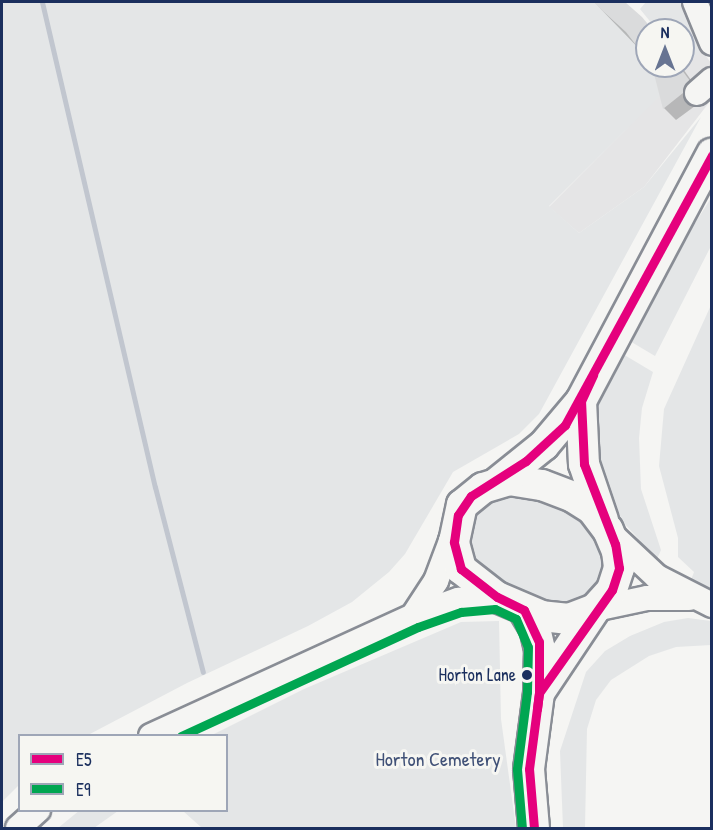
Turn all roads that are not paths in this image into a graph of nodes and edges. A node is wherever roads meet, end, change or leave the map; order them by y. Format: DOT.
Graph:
graph roads {
  1 [pos="695,2"];
  2 [pos="711,43"];
  3 [pos="711,154"];
  4 [pos="711,186"];
  5 [pos="670,237"];
  6 [pos="581,401"];
  7 [pos="498,482"];
  8 [pos="455,529"];
  9 [pos="608,530"];
  10 [pos="497,597"];
  11 [pos="701,602"];
  12 [pos="595,609"];
  13 [pos="524,610"];
  14 [pos="413,616"];
  15 [pos="539,693"];
  16 [pos="153,734"];
  17 [pos="36,812"];
  18 [pos="18,828"];
  19 [pos="534,828"];
  1 -- 2 [label="street"];
  3 -- 5 [label="main road"];
  4 -- 5 [label="main road"];
  5 -- 6 [label="main road"];
  6 -- 7 [label="main road"];
  6 -- 9 [label="main road"];
  7 -- 8 [label="main road"];
  7 -- 9 [label="main road"];
  8 -- 10 [label="main road"];
  8 -- 14 [label="street"];
  9 -- 11 [label="street"];
  9 -- 12 [label="main road"];
  10 -- 13 [label="main road"];
  10 -- 14 [label="street"];
  11 -- 12 [label="street"];
  12 -- 13 [label="main road"];
  12 -- 15 [label="main road"];
  13 -- 15 [label="main road"];
  14 -- 16 [label="street"];
  15 -- 19 [label="main road"];
  17 -- 18 [label="street"];
}
